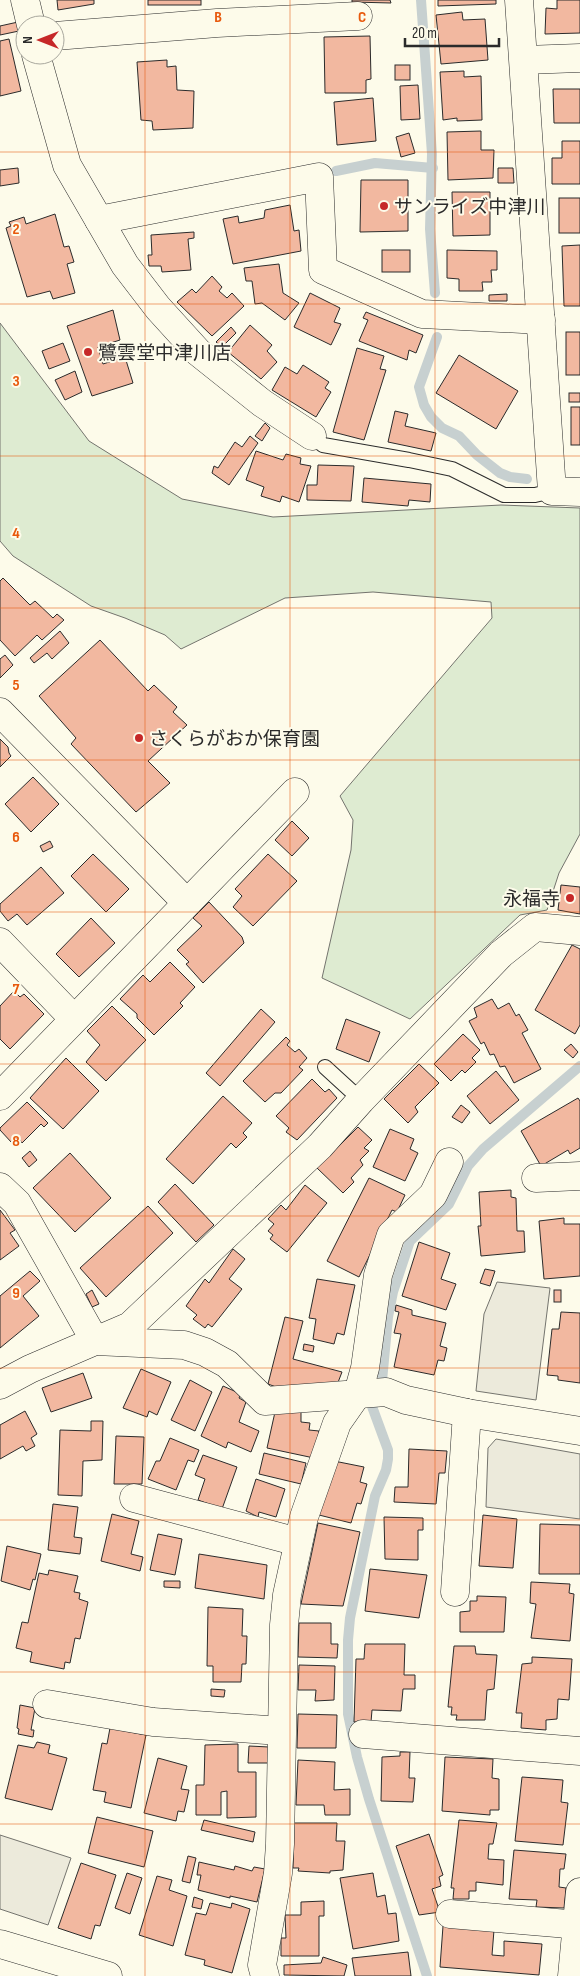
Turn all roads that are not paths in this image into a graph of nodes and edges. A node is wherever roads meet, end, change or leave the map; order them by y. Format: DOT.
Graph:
graph roads {
  1 [pos="25,0"];
  2 [pos="519,0"];
  3 [pos="29,15"];
  4 [pos="358,16"];
  5 [pos="65,35"];
  6 [pos="580,58"];
  7 [pos="525,60"];
  8 [pos="39,65"];
  9 [pos="99,220"];
  10 [pos="541,320"];
  11 [pos="312,436"];
  12 [pos="552,491"];
  13 [pos="580,492"];
  14 [pos="0,712"];
  15 [pos="296,792"];
  16 [pos="186,902"];
  17 [pos="580,931"];
  18 [pos="0,942"];
  19 [pos="74,1018"];
  20 [pos="325,1067"];
  21 [pos="0,1096"];
  22 [pos="361,1100"];
  23 [pos="449,1162"];
  24 [pos="580,1176"];
  25 [pos="536,1178"];
  26 [pos="0,1186"];
  27 [pos="95,1341"];
  28 [pos="0,1385"];
  29 [pos="358,1393"];
  30 [pos="467,1413"];
  31 [pos="580,1431"];
  32 [pos="134,1498"];
  33 [pos="298,1542"];
  34 [pos="455,1592"];
  35 [pos="47,1704"];
  36 [pos="281,1731"];
  37 [pos="363,1734"];
  38 [pos="580,1751"];
  39 [pos="580,1892"];
  40 [pos="450,1914"];
  41 [pos="578,1925"];
  42 [pos="0,1944"];
  43 [pos="108,1976"];
  44 [pos="265,1976"];
  45 [pos="572,1976"];
  1 -- 3 [label="street"];
  2 -- 7 [label="street"];
  4 -- 5 [label="street"];
  6 -- 7 [label="street"];
  7 -- 10 [label="street"];
  8 -- 9 [label="street"];
  9 -- 10 [label="street"];
  9 -- 11 [label="street"];
  10 -- 12 [label="street"];
  11 -- 12 [label="lane"];
  12 -- 13 [label="street"];
  14 -- 16 [label="street"];
  15 -- 16 [label="street"];
  16 -- 19 [label="street"];
  17 -- 22 [label="street"];
  18 -- 19 [label="street"];
  19 -- 21 [label="street"];
  20 -- 22 [label="lane"];
  22 -- 27 [label="street"];
  23 -- 29 [label="street"];
  24 -- 25 [label="street"];
  26 -- 27 [label="street"];
  27 -- 28 [label="street"];
  27 -- 29 [label="street"];
  29 -- 30 [label="street"];
  29 -- 33 [label="street"];
  30 -- 31 [label="street"];
  30 -- 34 [label="street"];
  32 -- 33 [label="street"];
  33 -- 36 [label="street"];
  35 -- 36 [label="street"];
  36 -- 44 [label="street"];
  37 -- 38 [label="street"];
  39 -- 41 [label="street"];
  40 -- 41 [label="street"];
  41 -- 45 [label="street"];
  42 -- 43 [label="street"];
}
